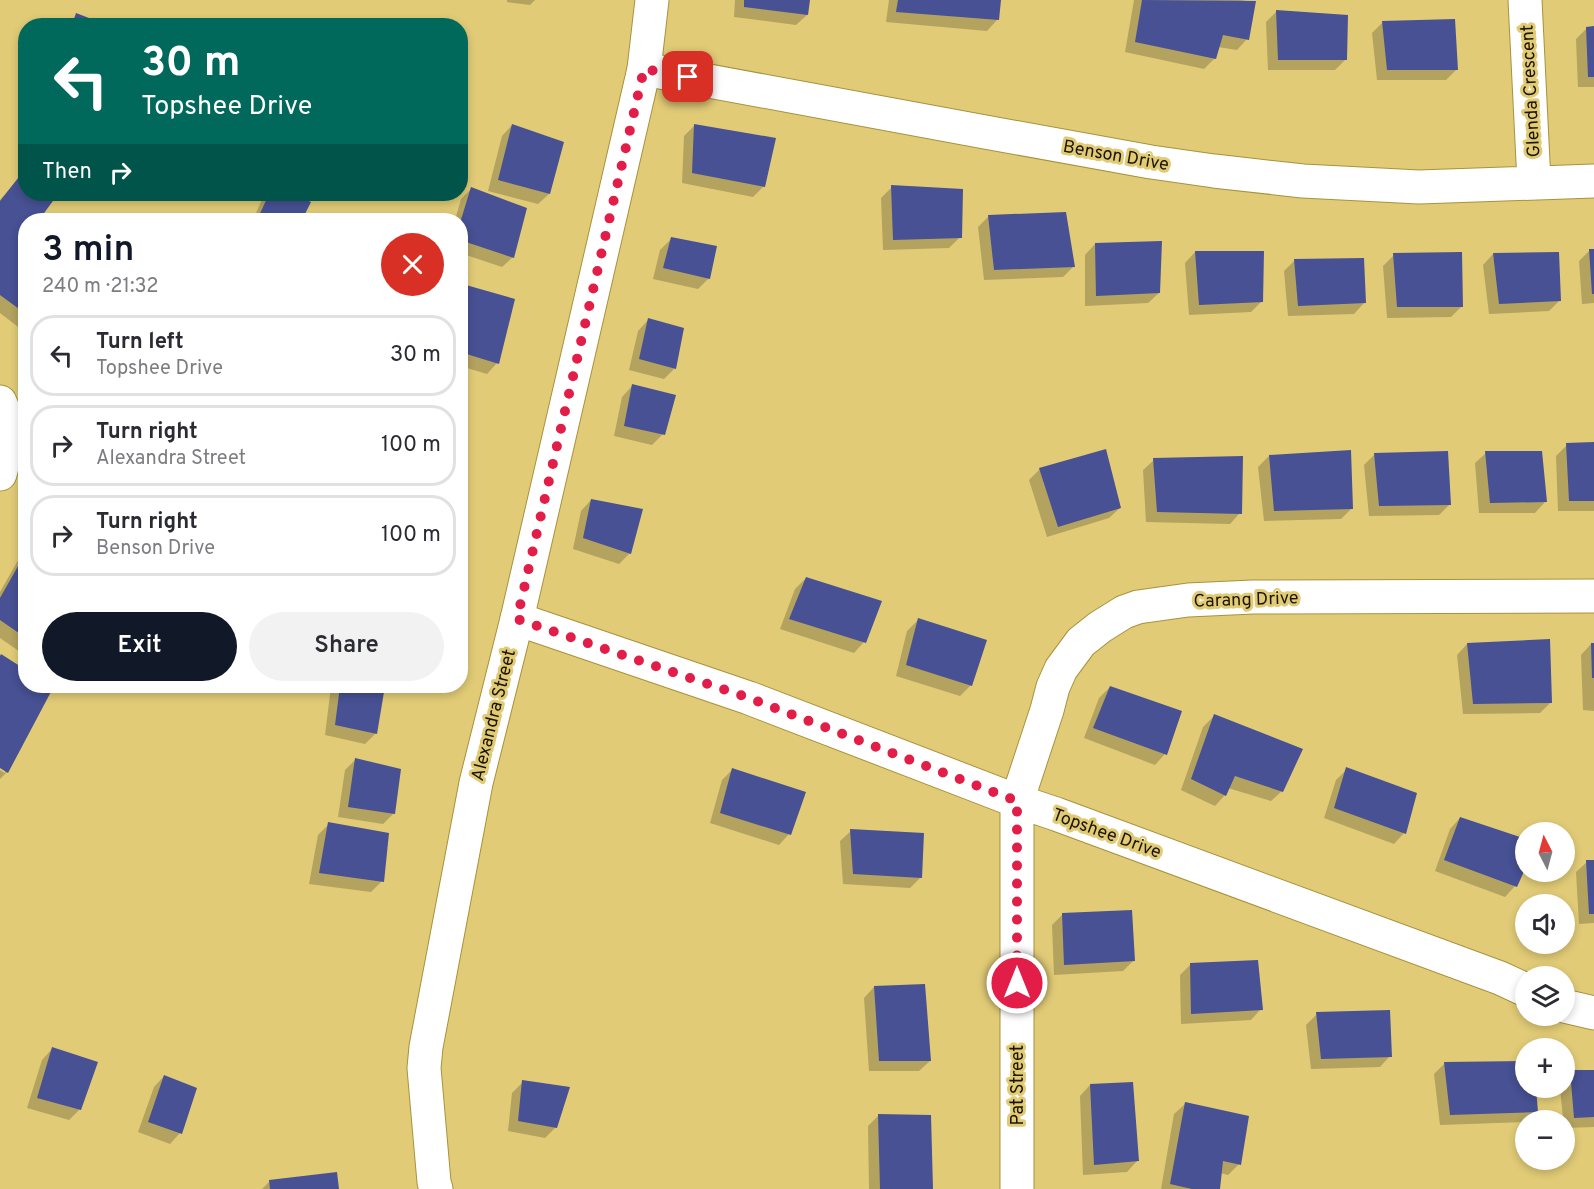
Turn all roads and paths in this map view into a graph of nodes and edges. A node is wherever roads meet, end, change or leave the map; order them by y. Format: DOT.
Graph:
graph roads {
  1 [pos="652,0"];
  2 [pos="1526,0"];
  3 [pos="644,69"];
  4 [pos="1594,181"];
  5 [pos="1534,182"];
  6 [pos="0,402"];
  7 [pos="0,474"];
  8 [pos="1594,596"];
  9 [pos="517,619"];
  10 [pos="1017,801"];
  11 [pos="1515,985"];
  12 [pos="1575,1009"];
  13 [pos="1594,1013"];
  14 [pos="436,1189"];
  15 [pos="1017,1189"];
  1 -- 3 [label="street, Alexandra Street"];
  2 -- 5 [label="street, Glenda Crescent"];
  3 -- 5 [label="street, Benson Drive"];
  3 -- 9 [label="street, Alexandra Street"];
  4 -- 5 [label="street, Benson Drive"];
  6 -- 7 [label="street"];
  8 -- 10 [label="street, Carang Drive"];
  9 -- 10 [label="street, Topshee Drive"];
  9 -- 14 [label="street, Alexandra Street"];
  10 -- 11 [label="street, Topshee Drive"];
  10 -- 15 [label="street, Pat Street"];
  12 -- 13 [label="street"];
}
